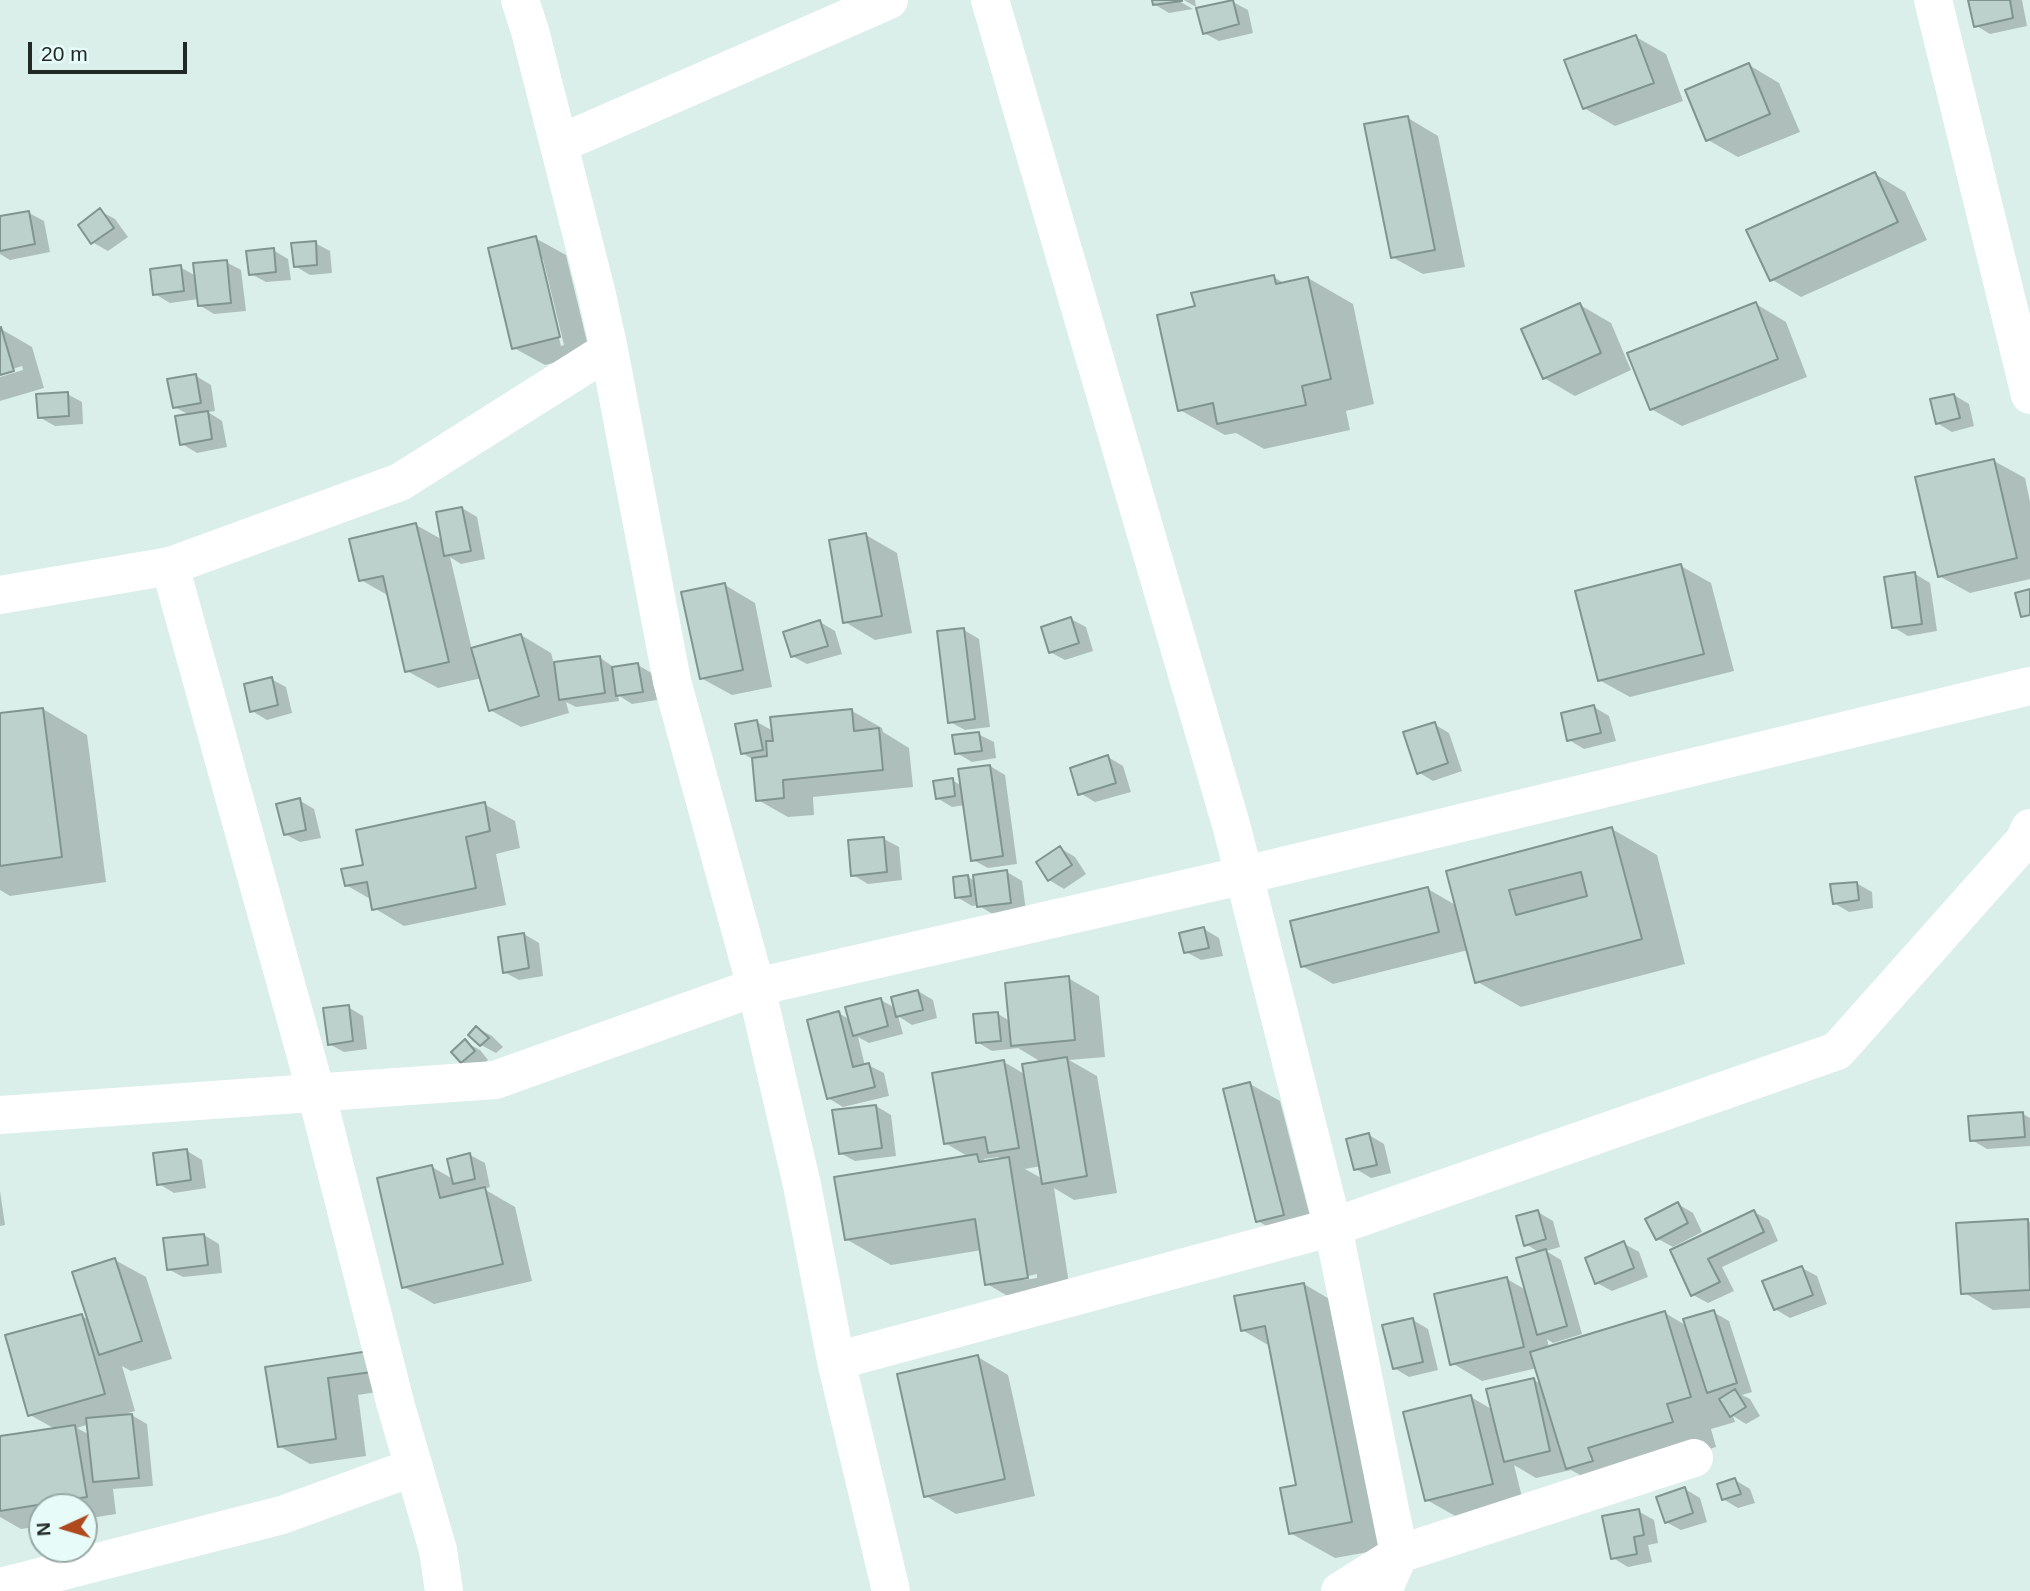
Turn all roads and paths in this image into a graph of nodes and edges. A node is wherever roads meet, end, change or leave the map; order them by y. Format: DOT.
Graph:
graph roads {
  1 [pos="520,0"];
  2 [pos="888,0"];
  3 [pos="990,0"];
  4 [pos="1933,0"];
  5 [pos="559,145"];
  6 [pos="609,350"];
  7 [pos="2030,395"];
  8 [pos="170,566"];
  9 [pos="0,595"];
  10 [pos="2030,686"];
  11 [pos="2030,828"];
  12 [pos="1245,875"];
  13 [pos="756,987"];
  14 [pos="316,1092"];
  15 [pos="0,1115"];
  16 [pos="1333,1227"];
  17 [pos="836,1361"];
  18 [pos="1694,1458"];
  19 [pos="414,1467"];
  20 [pos="1399,1554"];
  21 [pos="0,1587"];
  22 [pos="444,1591"];
  23 [pos="891,1591"];
  24 [pos="1340,1591"];
  25 [pos="1383,1591"];
  1 -- 5 [label="street"];
  2 -- 5 [label="street"];
  3 -- 12 [label="street"];
  4 -- 7 [label="street"];
  5 -- 6 [label="street"];
  6 -- 8 [label="street"];
  6 -- 13 [label="street"];
  8 -- 9 [label="street"];
  8 -- 14 [label="street"];
  10 -- 12 [label="street"];
  11 -- 16 [label="street"];
  12 -- 13 [label="street"];
  12 -- 16 [label="street"];
  13 -- 14 [label="street"];
  13 -- 17 [label="street"];
  14 -- 15 [label="street"];
  14 -- 19 [label="street"];
  16 -- 17 [label="street"];
  16 -- 20 [label="street"];
  17 -- 23 [label="street"];
  18 -- 20 [label="street"];
  19 -- 21 [label="street"];
  19 -- 22 [label="street"];
  20 -- 24 [label="street"];
  20 -- 25 [label="street"];
}
